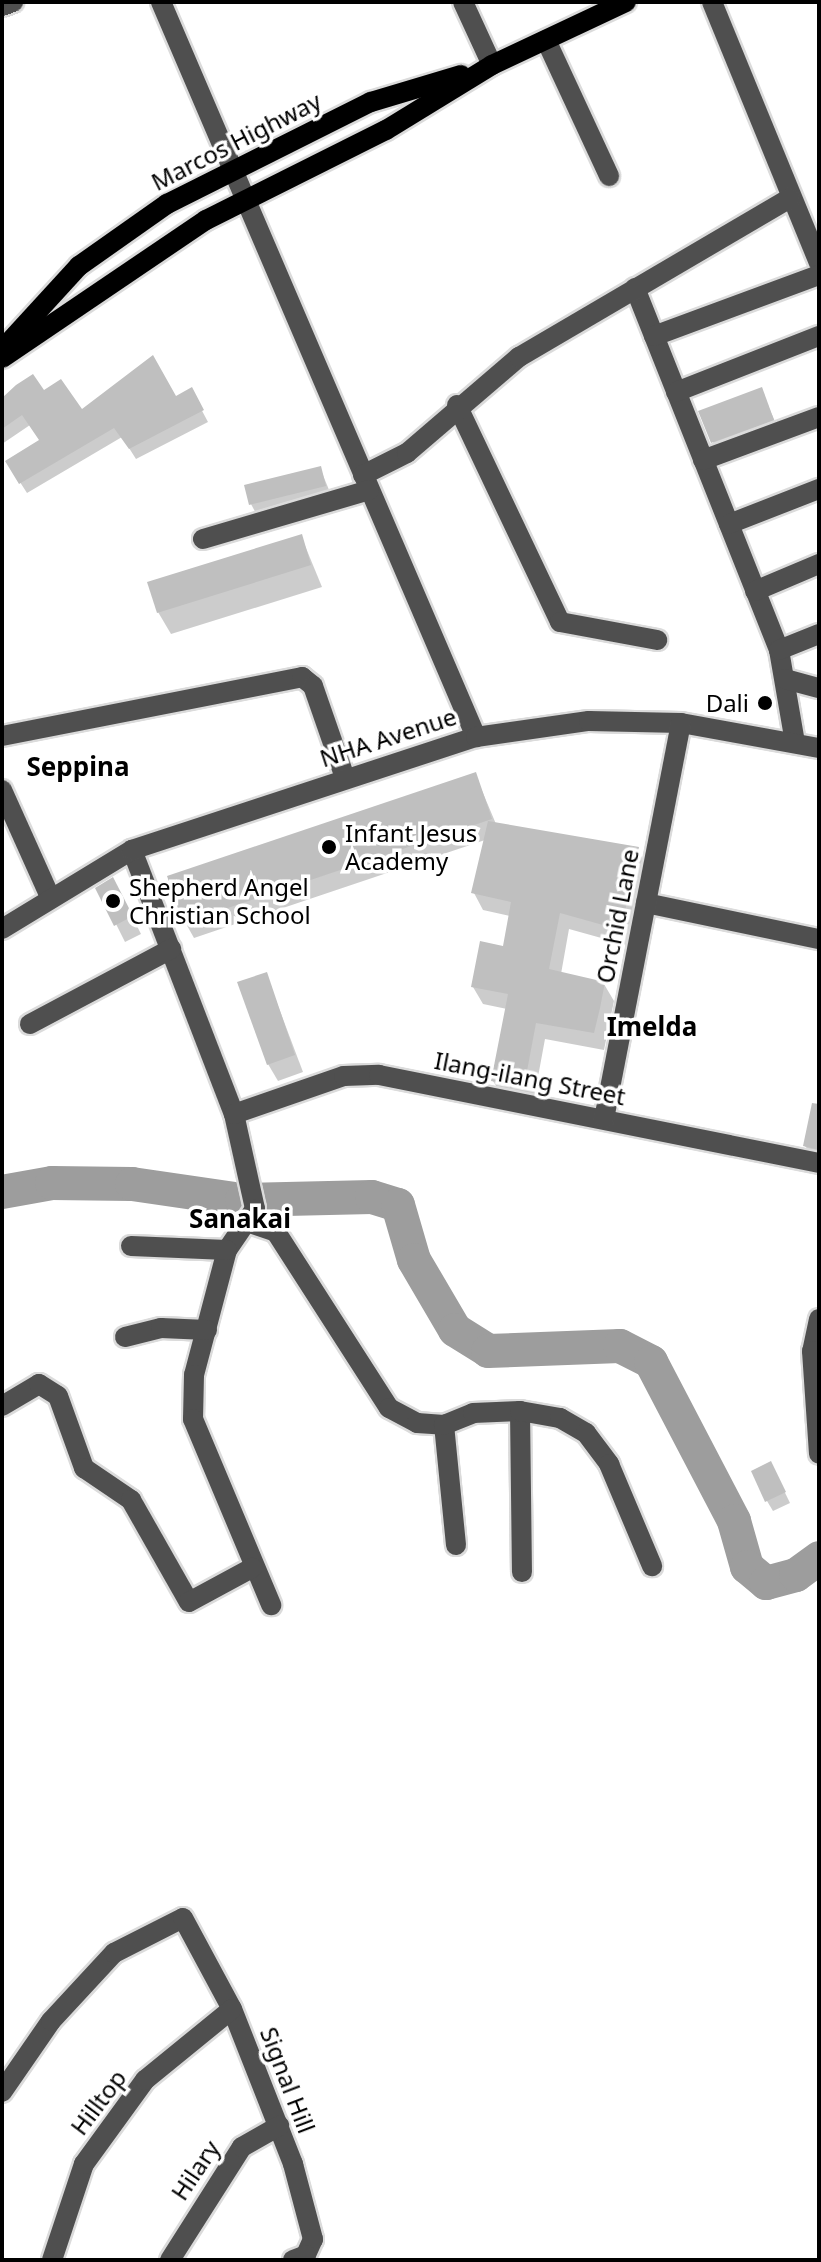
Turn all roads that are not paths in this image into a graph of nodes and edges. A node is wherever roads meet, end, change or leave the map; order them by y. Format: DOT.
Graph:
graph roads {
  1 [pos="13,2"];
  2 [pos="161,2"];
  3 [pos="463,2"];
  4 [pos="626,2"];
  5 [pos="712,2"];
  6 [pos="2,6"];
  7 [pos="546,40"];
  8 [pos="492,65"];
  9 [pos="231,169"];
  10 [pos="609,176"];
  11 [pos="790,198"];
  12 [pos="244,199"];
  13 [pos="819,263"];
  14 [pos="819,275"];
  15 [pos="635,288"];
  16 [pos="654,336"];
  17 [pos="819,336"];
  18 [pos="2,351"];
  19 [pos="2,358"];
  20 [pos="676,392"];
  21 [pos="457,405"];
  22 [pos="819,417"];
  23 [pos="703,460"];
  24 [pos="366,482"];
  25 [pos="819,489"];
  26 [pos="729,524"];
  27 [pos="203,539"];
  28 [pos="819,564"];
  29 [pos="755,591"];
  30 [pos="819,634"];
  31 [pos="657,640"];
  32 [pos="779,650"];
  33 [pos="785,679"];
  34 [pos="819,688"];
  35 [pos="681,723"];
  36 [pos="2,736"];
  37 [pos="476,737"];
  38 [pos="795,743"];
  39 [pos="819,748"];
  40 [pos="345,778"];
  41 [pos="2,790"];
  42 [pos="132,850"];
  43 [pos="50,897"];
  44 [pos="646,903"];
  45 [pos="2,929"];
  46 [pos="819,939"];
  47 [pos="171,949"];
  48 [pos="30,1024"];
  49 [pos="234,1114"];
  50 [pos="604,1119"];
  51 [pos="819,1163"];
  52 [pos="252,1216"];
  53 [pos="131,1246"];
  54 [pos="227,1250"];
  55 [pos="819,1319"];
  56 [pos="207,1330"];
  57 [pos="125,1337"];
  58 [pos="2,1406"];
  59 [pos="520,1411"];
  60 [pos="444,1425"];
  61 [pos="819,1454"];
  62 [pos="456,1545"];
  63 [pos="652,1566"];
  64 [pos="252,1568"];
  65 [pos="522,1572"];
  66 [pos="271,1605"];
  67 [pos="232,2009"];
  68 [pos="2,2092"];
  69 [pos="279,2126"];
  70 [pos="52,2260"];
  71 [pos="170,2260"];
  72 [pos="293,2260"];
  1 -- 6 [label="street"];
  2 -- 9 [label="street"];
  3 -- 8 [label="street"];
  4 -- 7 [label="main road, Marcos Highway"];
  5 -- 11 [label="street"];
  7 -- 8 [label="main road, Marcos Highway"];
  7 -- 10 [label="street"];
  8 -- 9 [label="main road, Marcos Highway"];
  8 -- 12 [label="main road, Marcos Highway"];
  9 -- 12 [label="street"];
  9 -- 18 [label="main road, Marcos Highway"];
  11 -- 13 [label="street"];
  11 -- 15 [label="street"];
  12 -- 19 [label="main road, Marcos Highway"];
  12 -- 24 [label="street"];
  14 -- 16 [label="street"];
  15 -- 16 [label="street"];
  15 -- 21 [label="street"];
  16 -- 20 [label="street"];
  17 -- 20 [label="street"];
  20 -- 23 [label="street"];
  21 -- 24 [label="street"];
  21 -- 31 [label="street"];
  22 -- 23 [label="street"];
  23 -- 26 [label="street"];
  24 -- 27 [label="street"];
  24 -- 37 [label="street"];
  25 -- 26 [label="street"];
  26 -- 29 [label="street"];
  28 -- 29 [label="street"];
  29 -- 32 [label="street"];
  30 -- 32 [label="street"];
  32 -- 33 [label="street"];
  33 -- 34 [label="street"];
  33 -- 38 [label="street"];
  35 -- 37 [label="street, NHA Avenue"];
  35 -- 38 [label="street, NHA Avenue"];
  35 -- 44 [label="street, Orchid Lane"];
  36 -- 40 [label="street"];
  37 -- 40 [label="street, NHA Avenue"];
  38 -- 39 [label="street, NHA Avenue"];
  40 -- 42 [label="street, NHA Avenue"];
  41 -- 43 [label="street"];
  42 -- 43 [label="street, NHA Avenue"];
  42 -- 47 [label="street"];
  43 -- 45 [label="street, NHA Avenue"];
  44 -- 46 [label="street"];
  44 -- 50 [label="street, Orchid Lane"];
  47 -- 48 [label="street"];
  47 -- 49 [label="street"];
  49 -- 50 [label="street, Ilang-ilang Street"];
  49 -- 52 [label="street"];
  50 -- 51 [label="street, Ilang-ilang Street"];
  52 -- 54 [label="street"];
  52 -- 60 [label="street"];
  53 -- 54 [label="street"];
  54 -- 56 [label="street"];
  55 -- 61 [label="street"];
  56 -- 57 [label="street"];
  56 -- 64 [label="street"];
  58 -- 64 [label="street"];
  59 -- 60 [label="street"];
  59 -- 63 [label="street"];
  59 -- 65 [label="street"];
  60 -- 62 [label="street"];
  64 -- 66 [label="street"];
  67 -- 68 [label="street, Signal Hill"];
  67 -- 69 [label="street, Signal Hill"];
  67 -- 70 [label="street, Hilltop"];
  69 -- 71 [label="street, Hilary"];
  69 -- 72 [label="street, Signal Hill"];
}
